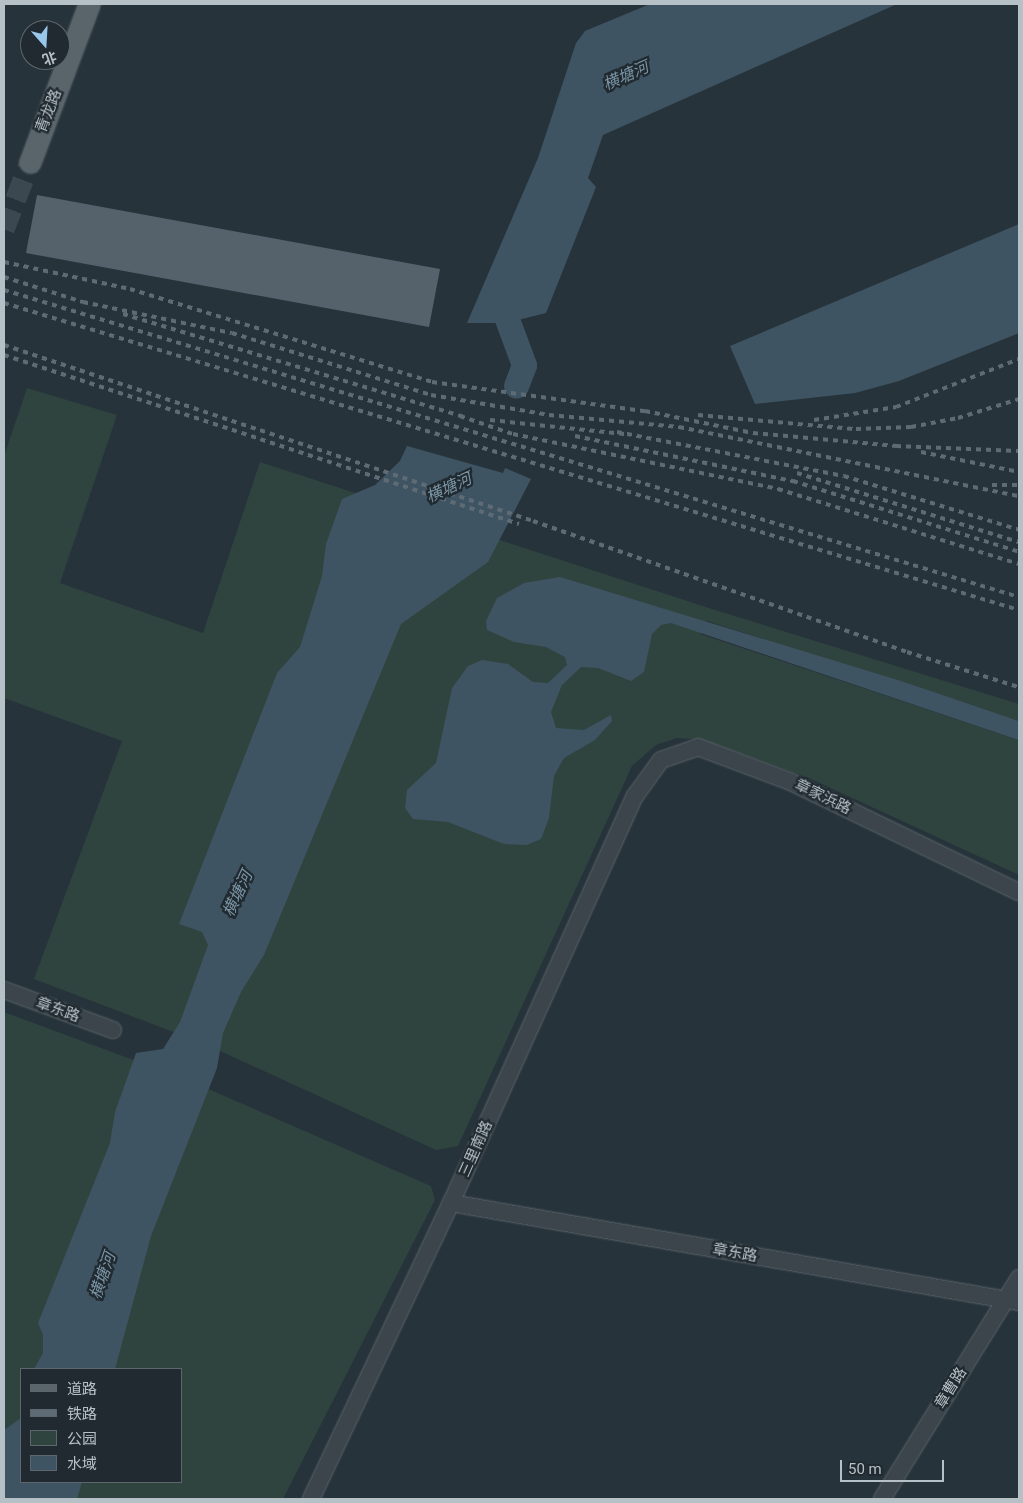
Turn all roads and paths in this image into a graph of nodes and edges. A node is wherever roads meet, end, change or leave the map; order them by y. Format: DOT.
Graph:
graph roads {
  1 [pos="89,4"];
  2 [pos="30,162"];
  3 [pos="635,796"];
  4 [pos="1019,892"];
  5 [pos="4,990"];
  6 [pos="113,1030"];
  7 [pos="451,1203"];
  8 [pos="1019,1278"];
  9 [pos="1012,1301"];
  10 [pos="311,1499"];
  11 [pos="882,1499"];
  1 -- 2 [label="main road, 青龙路"];
  3 -- 4 [label="street, 章家浜路"];
  3 -- 7 [label="street, 三里南路"];
  5 -- 6 [label="street, 章东路"];
  7 -- 9 [label="street, 章东路"];
  7 -- 10 [label="street, 三里南路"];
  8 -- 9 [label="street, 章曹路"];
  9 -- 11 [label="street, 章曹路"];
}
